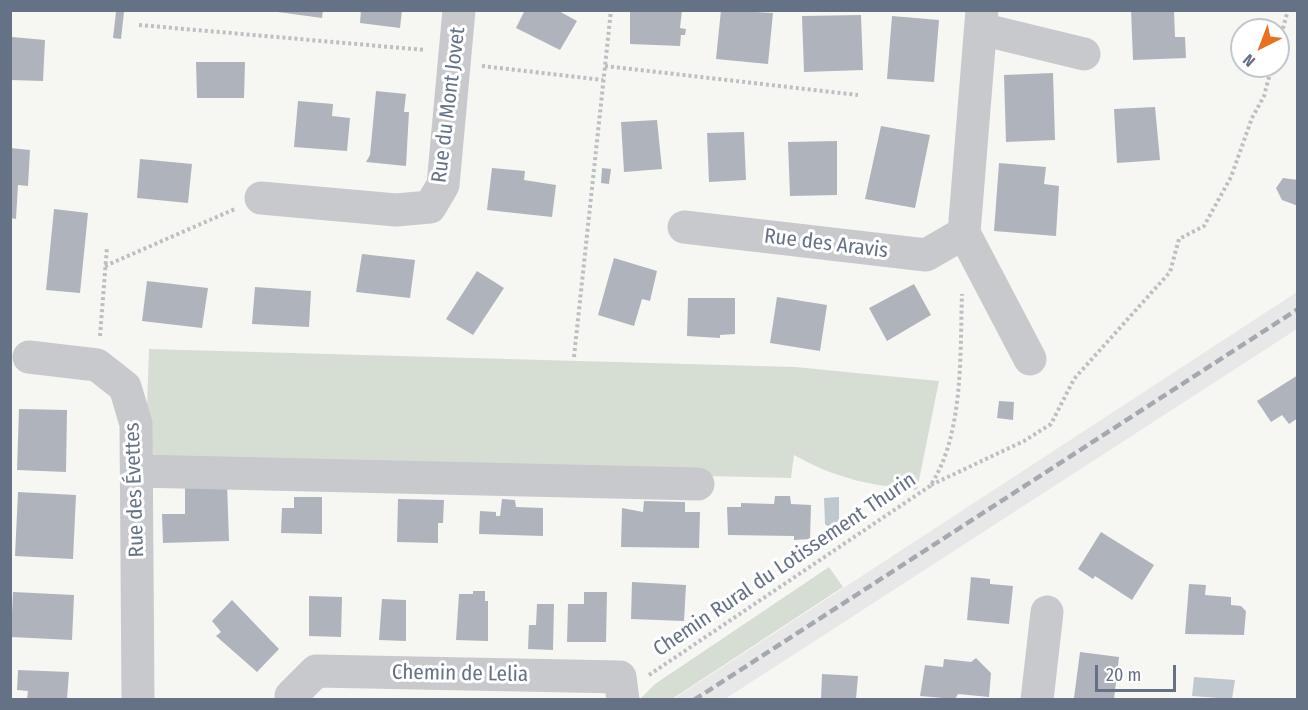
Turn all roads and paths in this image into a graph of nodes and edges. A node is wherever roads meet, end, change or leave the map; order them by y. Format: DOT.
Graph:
graph roads {
  1 [pos="459,10"];
  2 [pos="611,10"];
  3 [pos="981,20"];
  4 [pos="139,25"];
  5 [pos="1084,54"];
  6 [pos="455,58"];
  7 [pos="605,66"];
  8 [pos="1269,78"];
  9 [pos="603,80"];
  10 [pos="858,94"];
  11 [pos="261,198"];
  12 [pos="684,227"];
  13 [pos="964,233"];
  14 [pos="107,247"];
  15 [pos="105,266"];
  16 [pos="962,289"];
  17 [pos="28,357"];
  18 [pos="574,357"];
  19 [pos="1030,359"];
  20 [pos="98,365"];
  21 [pos="137,471"];
  22 [pos="698,484"];
  23 [pos="930,486"];
  24 [pos="1047,612"];
  25 [pos="622,695"];
  26 [pos="138,699"];
  27 [pos="291,699"];
  28 [pos="1037,699"];
  1 -- 6 [label="street, Rue du Mont Jovet"];
  2 -- 7 [label="path"];
  3 -- 5 [label="street"];
  3 -- 13 [label="street"];
  4 -- 6 [label="path"];
  6 -- 9 [label="path"];
  6 -- 11 [label="street, Rue du Mont Jovet"];
  7 -- 9 [label="path"];
  7 -- 10 [label="path"];
  8 -- 23 [label="path"];
  9 -- 18 [label="path"];
  11 -- 15 [label="path"];
  12 -- 13 [label="street, Rue des Aravis"];
  13 -- 19 [label="street"];
  14 -- 15 [label="path"];
  15 -- 20 [label="path"];
  16 -- 23 [label="path, Chemin Rural du Lotissement Thurin"];
  17 -- 20 [label="street"];
  20 -- 21 [label="street, Rue des Évettes"];
  21 -- 22 [label="street"];
  21 -- 26 [label="street, Rue des Évettes"];
  23 -- 25 [label="path, Chemin Rural du Lotissement Thurin"];
  24 -- 28 [label="street"];
  25 -- 27 [label="street, Chemin de Lelia"];
}
